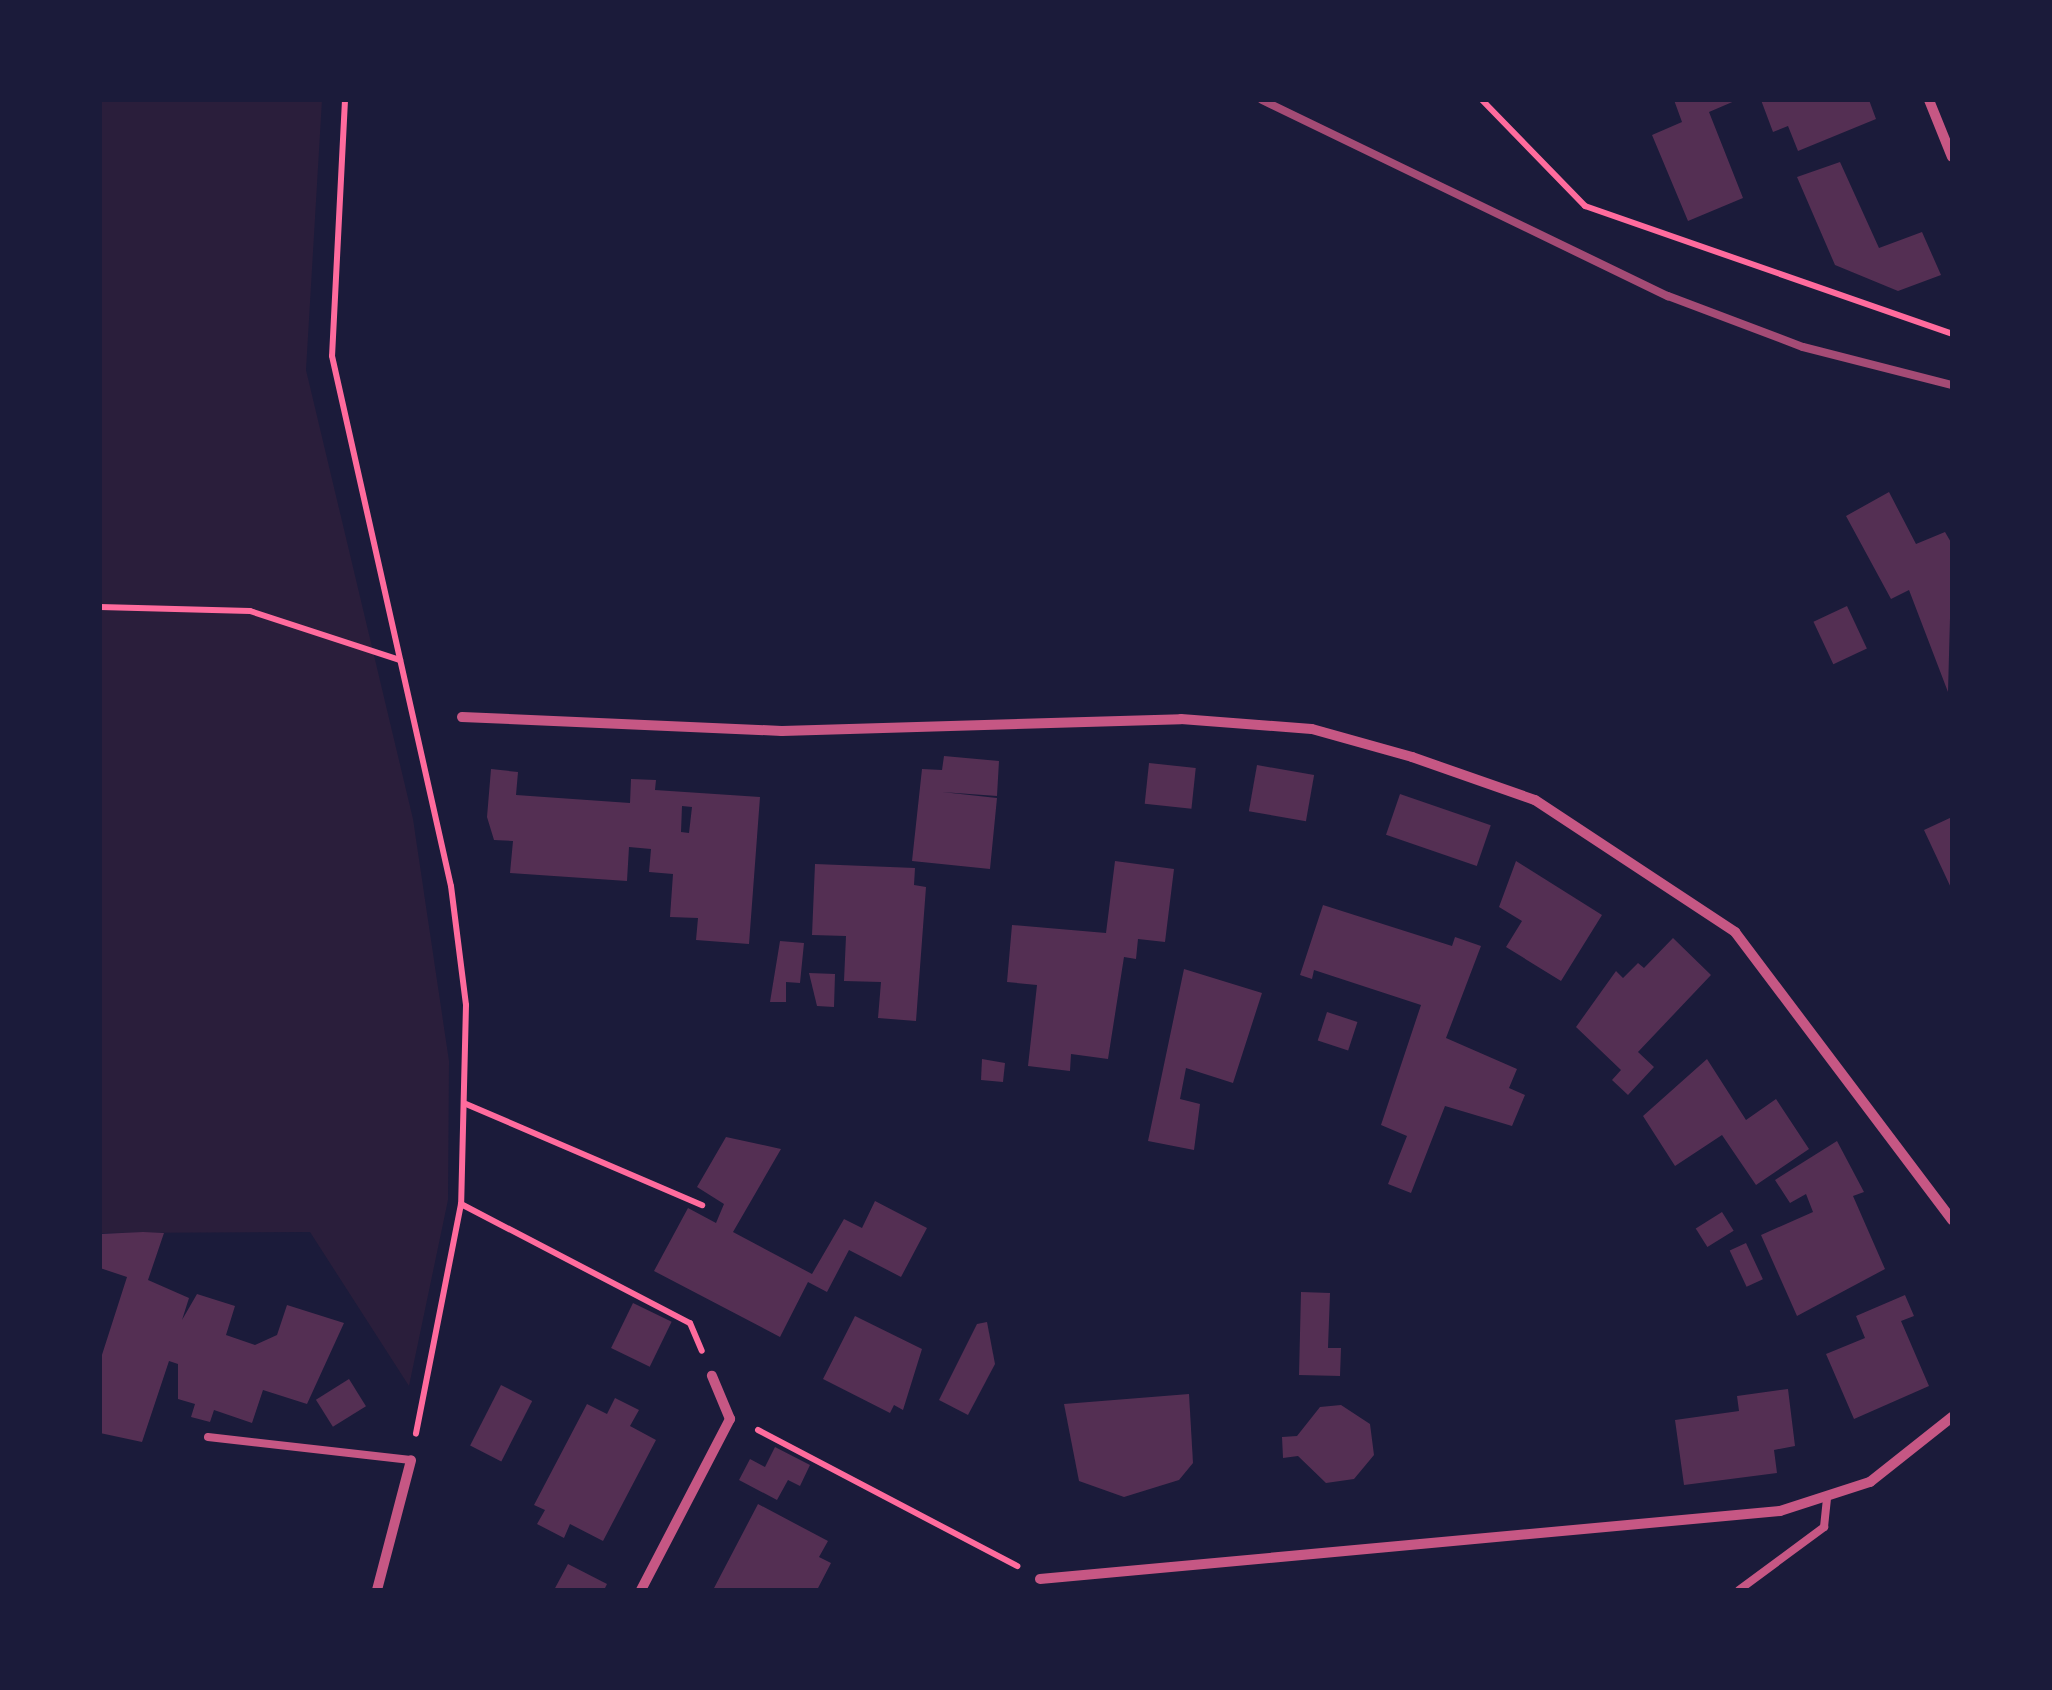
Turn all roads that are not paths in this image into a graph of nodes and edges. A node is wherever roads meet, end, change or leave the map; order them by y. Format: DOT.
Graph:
graph roads {
  1 [pos="1929,100"];
  2 [pos="1952,157"];
  3 [pos="462,717"];
  4 [pos="1952,1220"];
  5 [pos="712,1376"];
  6 [pos="1952,1418"];
  7 [pos="208,1436"];
  8 [pos="411,1460"];
  9 [pos="1827,1500"];
  10 [pos="1040,1579"];
  11 [pos="377,1590"];
  12 [pos="640,1590"];
  13 [pos="1739,1590"];
  1 -- 2 [label="street"];
  3 -- 4 [label="street"];
  5 -- 12 [label="street"];
  6 -- 9 [label="street"];
  7 -- 8 [label="lane"];
  8 -- 11 [label="street"];
  9 -- 10 [label="street"];
  9 -- 13 [label="lane"];
}
